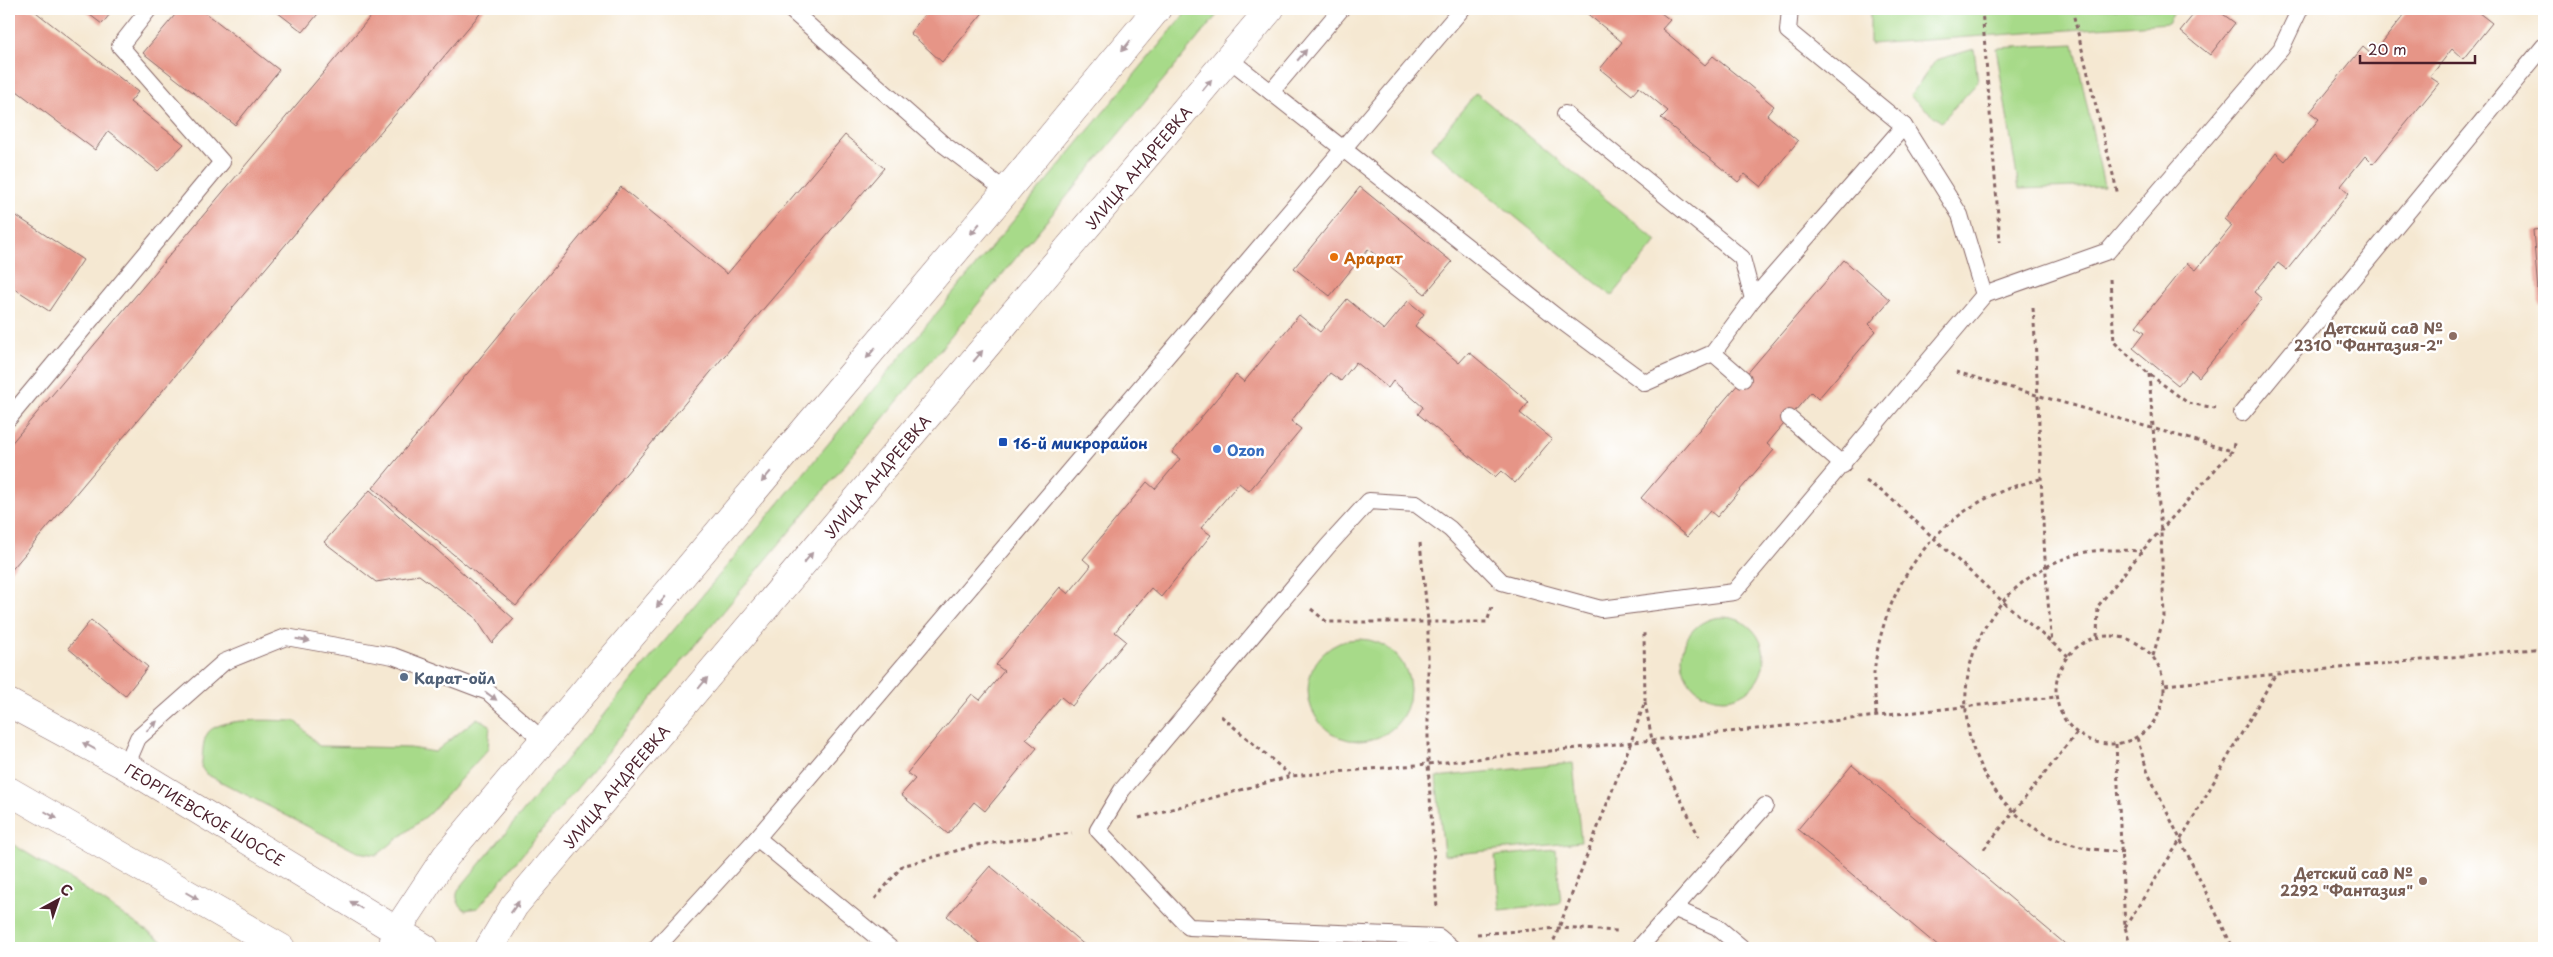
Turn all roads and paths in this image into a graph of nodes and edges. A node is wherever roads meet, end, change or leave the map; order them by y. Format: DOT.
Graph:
graph roads {
  1 [pos="149,9"];
  2 [pos="790,9"];
  3 [pos="1157,9"];
  4 [pos="1270,9"];
  5 [pos="1341,9"];
  6 [pos="1462,9"];
  7 [pos="1790,9"];
  8 [pos="1982,9"];
  9 [pos="2072,9"];
  10 [pos="2300,9"];
  11 [pos="2544,46"];
  12 [pos="1229,59"];
  13 [pos="1270,92"];
  14 [pos="1565,114"];
  15 [pos="1904,126"];
  16 [pos="1342,149"];
  17 [pos="1006,191"];
  18 [pos="2126,230"];
  19 [pos="2108,251"];
  20 [pos="2031,278"];
  21 [pos="1984,295"];
  22 [pos="1753,299"];
  23 [pos="1713,353"];
  24 [pos="1926,364"];
  25 [pos="2149,374"];
  26 [pos="1743,379"];
  27 [pos="2040,395"];
  28 [pos="2242,413"];
  29 [pos="9,418"];
  30 [pos="1789,418"];
  31 [pos="2154,427"];
  32 [pos="2232,450"];
  33 [pos="1843,465"];
  34 [pos="2040,479"];
  35 [pos="1416,504"];
  36 [pos="2161,532"];
  37 [pos="1932,539"];
  38 [pos="2142,551"];
  39 [pos="2044,567"];
  40 [pos="1502,582"];
  41 [pos="1289,592"];
  42 [pos="2002,601"];
  43 [pos="1644,603"];
  44 [pos="1428,621"];
  45 [pos="2097,637"];
  46 [pos="2052,644"];
  47 [pos="2544,648"];
  48 [pos="2068,656"];
  49 [pos="2153,656"];
  50 [pos="2275,674"];
  51 [pos="2165,686"];
  52 [pos="2056,697"];
  53 [pos="1200,698"];
  54 [pos="1645,701"];
  55 [pos="9,703"];
  56 [pos="1965,706"];
  57 [pos="1876,715"];
  58 [pos="2077,733"];
  59 [pos="2136,738"];
  60 [pos="1652,740"];
  61 [pos="544,741"];
  62 [pos="1632,742"];
  63 [pos="2116,744"];
  64 [pos="1428,764"];
  65 [pos="126,766"];
  66 [pos="1291,776"];
  67 [pos="9,791"];
  68 [pos="1765,806"];
  69 [pos="2013,811"];
  70 [pos="1098,830"];
  71 [pos="757,838"];
  72 [pos="2181,839"];
  73 [pos="1984,849"];
  74 [pos="2123,852"];
  75 [pos="1712,864"];
  76 [pos="1673,908"];
  77 [pos="857,921"];
  78 [pos="2126,927"];
  79 [pos="1559,928"];
  80 [pos="1653,933"];
  81 [pos="1439,937"];
  82 [pos="395,939"];
  83 [pos="281,948"];
  84 [pos="425,948"];
  85 [pos="489,948"];
  86 [pos="656,948"];
  87 [pos="890,948"];
  88 [pos="1452,948"];
  89 [pos="1552,948"];
  90 [pos="1639,948"];
  91 [pos="1742,948"];
  92 [pos="2131,948"];
  93 [pos="2233,948"];
  1 -- 29 [label="lane"];
  2 -- 17 [label="lane"];
  3 -- 17 [label="main road, one-way"];
  4 -- 12 [label="main road, УЛИЦА АНДРЕЕВКА"];
  13 -- 5 [label="lane, one-way"];
  6 -- 16 [label="lane"];
  7 -- 15 [label="lane"];
  8 -- 21 [label="path"];
  9 -- 18 [label="path"];
  10 -- 18 [label="lane"];
  11 -- 28 [label="lane"];
  12 -- 13 [label="lane"];
  85 -- 12 [label="main road, УЛИЦА АНДРЕЕВКА, one-way"];
  13 -- 16 [label="lane"];
  14 -- 22 [label="lane"];
  15 -- 21 [label="lane"];
  15 -- 22 [label="lane"];
  16 -- 23 [label="lane"];
  16 -- 71 [label="lane"];
  17 -- 61 [label="main road, one-way"];
  18 -- 19 [label="lane"];
  19 -- 20 [label="lane"];
  19 -- 25 [label="path"];
  20 -- 21 [label="lane"];
  20 -- 27 [label="path"];
  21 -- 24 [label="lane"];
  22 -- 23 [label="lane"];
  23 -- 26 [label="lane"];
  24 -- 27 [label="path"];
  24 -- 33 [label="lane"];
  25 -- 28 [label="path"];
  25 -- 31 [label="path"];
  27 -- 31 [label="path"];
  27 -- 34 [label="path"];
  28 -- 32 [label="path"];
  30 -- 33 [label="lane"];
  31 -- 32 [label="path"];
  31 -- 36 [label="path"];
  32 -- 36 [label="path"];
  33 -- 37 [label="path"];
  33 -- 43 [label="lane"];
  34 -- 37 [label="path"];
  34 -- 39 [label="path"];
  35 -- 40 [label="lane"];
  35 -- 41 [label="lane"];
  35 -- 44 [label="path"];
  36 -- 38 [label="path"];
  36 -- 49 [label="path"];
  37 -- 42 [label="path"];
  37 -- 57 [label="path"];
  38 -- 39 [label="path"];
  38 -- 45 [label="path"];
  39 -- 42 [label="path"];
  39 -- 46 [label="path"];
  40 -- 43 [label="lane"];
  40 -- 44 [label="path"];
  41 -- 44 [label="path"];
  41 -- 53 [label="lane"];
  42 -- 46 [label="path"];
  42 -- 56 [label="path"];
  43 -- 54 [label="path"];
  44 -- 64 [label="path"];
  45 -- 48 [label="path"];
  45 -- 49 [label="path"];
  46 -- 48 [label="path"];
  47 -- 50 [label="path"];
  48 -- 52 [label="path"];
  49 -- 51 [label="path"];
  50 -- 51 [label="path"];
  50 -- 72 [label="path"];
  51 -- 59 [label="path"];
  52 -- 56 [label="path"];
  52 -- 58 [label="path"];
  53 -- 66 [label="path"];
  53 -- 70 [label="lane"];
  54 -- 60 [label="path"];
  54 -- 62 [label="path"];
  65 -- 55 [label="main road, ГЕОРГИЕВСКОЕ ШОССЕ, one-way"];
  56 -- 57 [label="path"];
  56 -- 69 [label="path"];
  57 -- 60 [label="path"];
  58 -- 63 [label="path"];
  58 -- 69 [label="path"];
  59 -- 63 [label="path"];
  59 -- 72 [label="path"];
  60 -- 62 [label="path"];
  60 -- 75 [label="path"];
  65 -- 61 [label="lane, one-way"];
  61 -- 82 [label="main road"];
  62 -- 64 [label="path"];
  62 -- 79 [label="path"];
  63 -- 74 [label="path"];
  64 -- 66 [label="path"];
  64 -- 81 [label="path"];
  82 -- 65 [label="main road, ГЕОРГИЕВСКОЕ ШОССЕ, one-way"];
  66 -- 70 [label="path"];
  67 -- 83 [label="main road, one-way"];
  68 -- 75 [label="lane"];
  69 -- 73 [label="path"];
  69 -- 74 [label="path"];
  70 -- 77 [label="path"];
  70 -- 81 [label="lane"];
  71 -- 77 [label="lane"];
  71 -- 86 [label="lane"];
  72 -- 78 [label="path"];
  72 -- 93 [label="path"];
  74 -- 78 [label="path"];
  75 -- 76 [label="lane"];
  76 -- 80 [label="lane"];
  76 -- 91 [label="lane"];
  77 -- 87 [label="lane"];
  78 -- 92 [label="path"];
  79 -- 80 [label="path"];
  79 -- 81 [label="path"];
  79 -- 89 [label="path"];
  80 -- 90 [label="lane"];
  81 -- 88 [label="lane"];
  82 -- 84 [label="main road, ГЕОРГИЕВСКОЕ ШОССЕ"];
}
